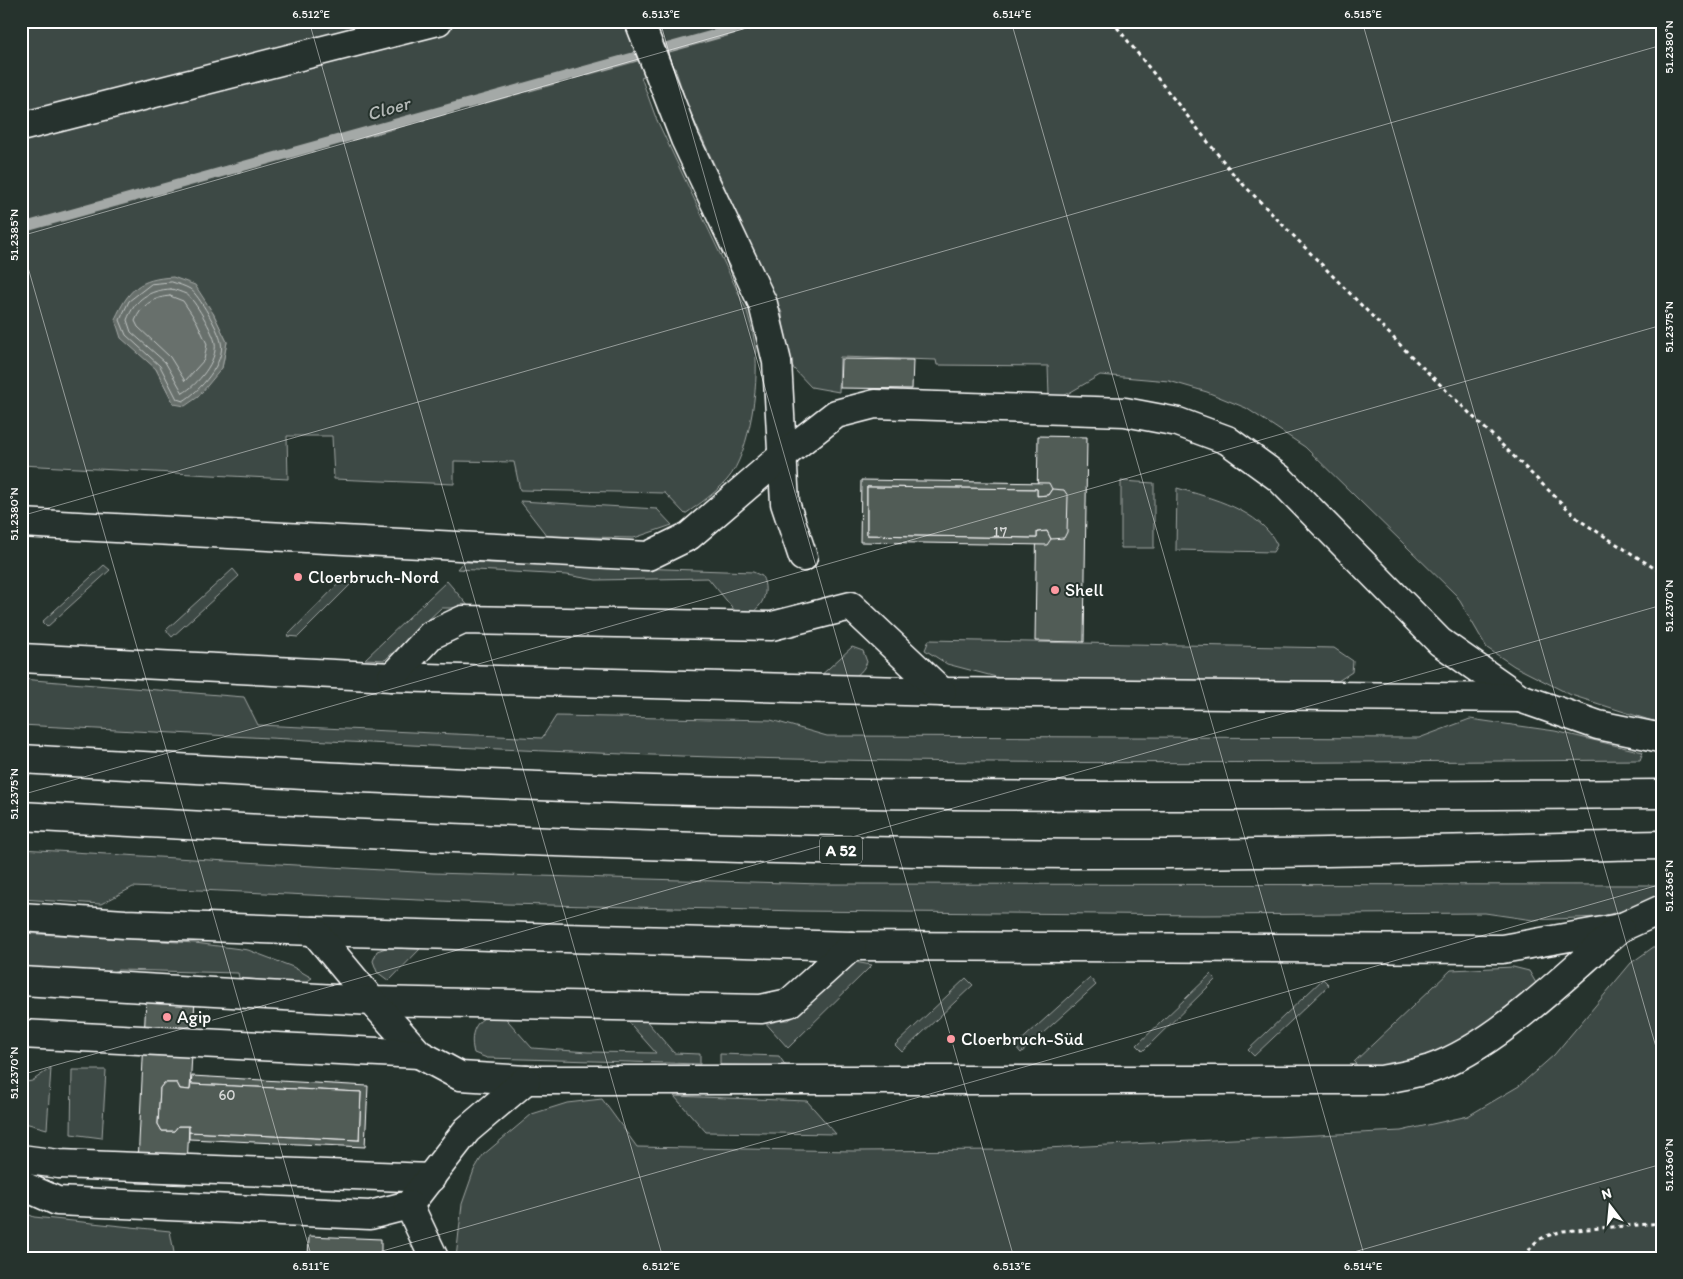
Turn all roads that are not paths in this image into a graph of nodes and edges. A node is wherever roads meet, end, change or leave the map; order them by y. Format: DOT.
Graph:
graph roads {
  1 [pos="438,21"];
  2 [pos="639,21"];
  3 [pos="21,127"];
  4 [pos="782,456"];
  5 [pos="21,524"];
  6 [pos="804,557"];
  7 [pos="21,658"];
  8 [pos="392,678"];
  9 [pos="942,692"];
  10 [pos="1520,698"];
  11 [pos="1657,738"];
  12 [pos="21,759"];
  13 [pos="1662,794"];
  14 [pos="21,816"];
  15 [pos="1662,844"];
  16 [pos="1662,909"];
  17 [pos="21,917"];
  18 [pos="1620,928"];
  19 [pos="314,931"];
  20 [pos="852,946"];
  21 [pos="21,981"];
  22 [pos="372,1001"];
  23 [pos="21,1034"];
  24 [pos="419,1054"];
  25 [pos="526,1080"];
  26 [pos="21,1159"];
  27 [pos="432,1178"];
  28 [pos="21,1185"];
  29 [pos="409,1205"];
  30 [pos="434,1258"];
  1 -- 3 [label="main road"];
  2 -- 4 [label="main road"];
  4 -- 5 [label="main road"];
  4 -- 6 [label="main road"];
  4 -- 10 [label="main road"];
  7 -- 8 [label="main road"];
  8 -- 9 [label="main road"];
  8 -- 9 [label="main road"];
  9 -- 10 [label="main road"];
  10 -- 11 [label="main road"];
  12 -- 13 [label="main road"];
  14 -- 15 [label="main road, A 52"];
  16 -- 18 [label="main road"];
  17 -- 19 [label="main road"];
  18 -- 20 [label="main road"];
  18 -- 25 [label="main road"];
  19 -- 20 [label="main road"];
  19 -- 22 [label="main road"];
  20 -- 22 [label="main road"];
  21 -- 22 [label="main road"];
  22 -- 24 [label="main road"];
  23 -- 24 [label="main road"];
  24 -- 25 [label="main road"];
  25 -- 27 [label="main road"];
  26 -- 27 [label="main road"];
  27 -- 29 [label="main road"];
  28 -- 29 [label="main road"];
  29 -- 30 [label="main road"];
}
